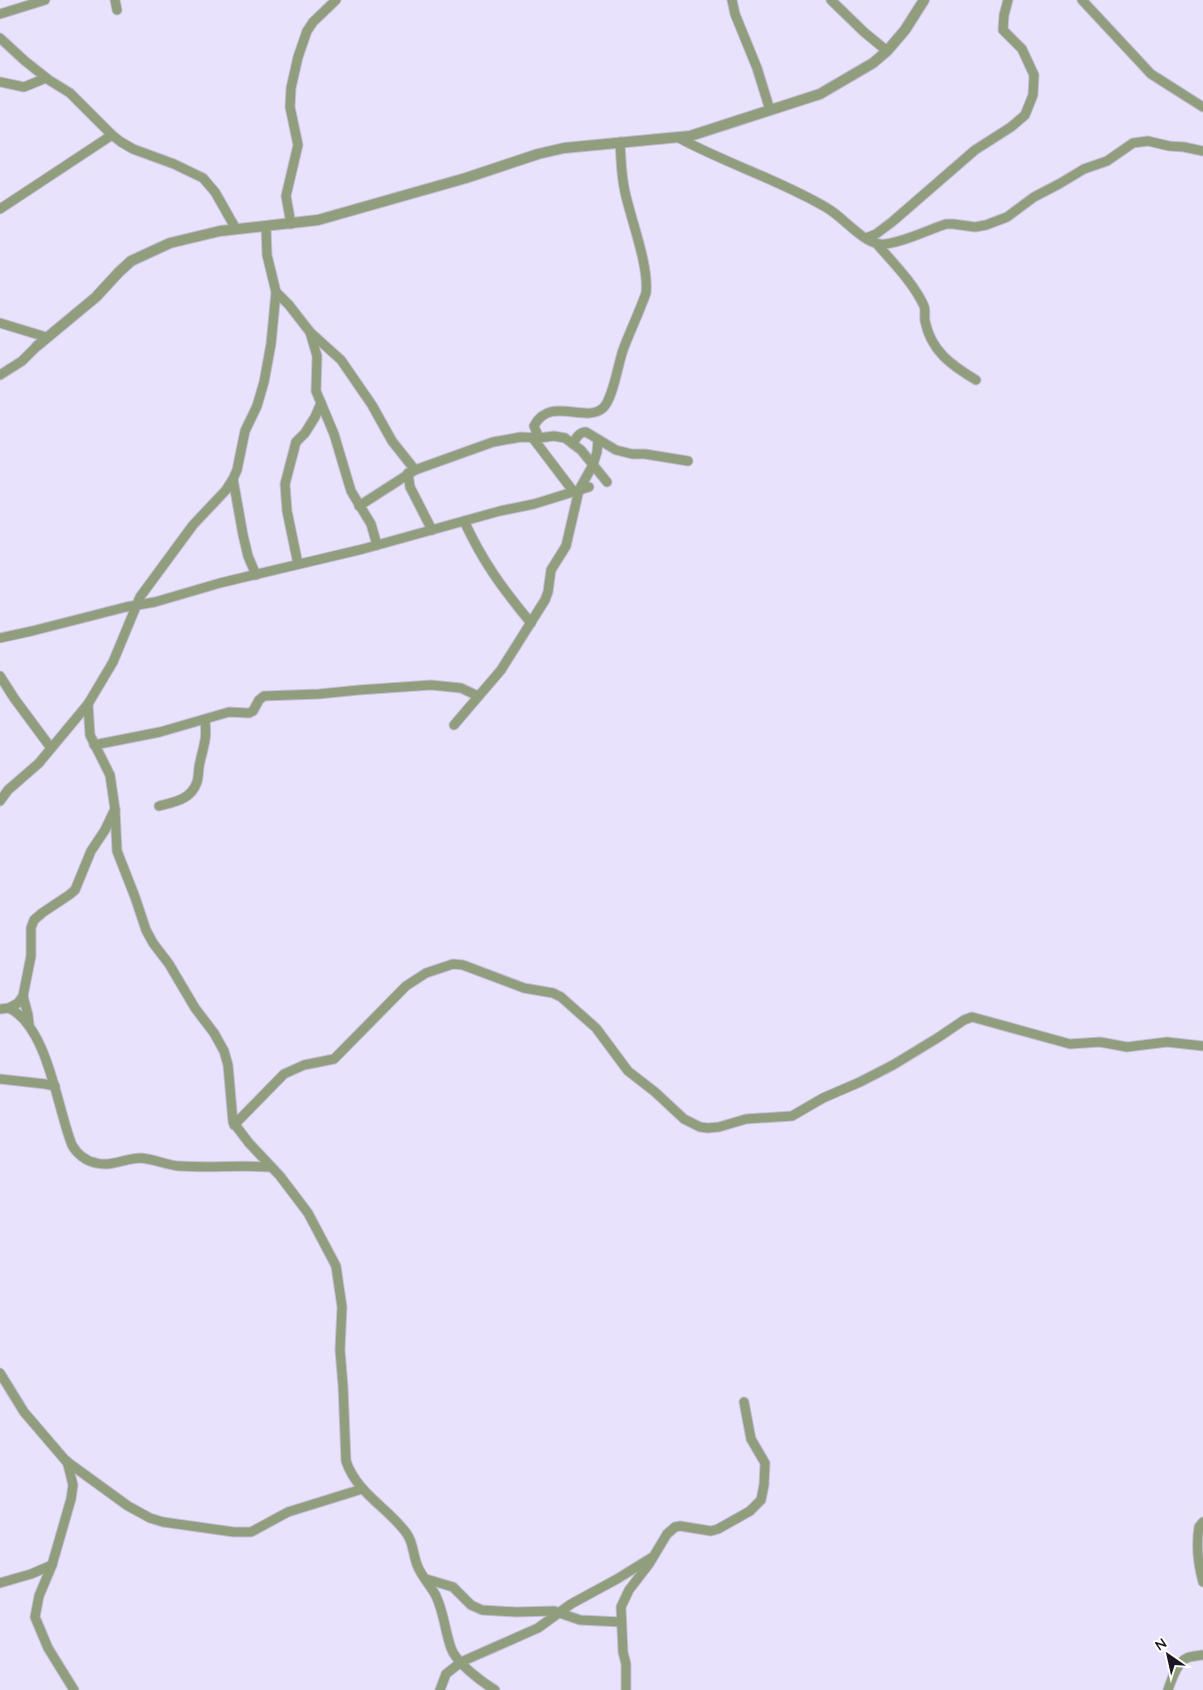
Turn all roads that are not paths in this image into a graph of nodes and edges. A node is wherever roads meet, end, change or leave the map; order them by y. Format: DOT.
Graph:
graph roads {
  1 [pos="45,0"];
  2 [pos="336,0"];
  3 [pos="732,0"];
  4 [pos="831,0"];
  5 [pos="924,0"];
  6 [pos="1008,0"];
  7 [pos="1082,0"];
  8 [pos="0,14"];
  9 [pos="0,38"];
  10 [pos="887,51"];
  11 [pos="46,78"];
  12 [pos="0,82"];
  13 [pos="1203,106"];
  14 [pos="770,110"];
  15 [pos="112,135"];
  16 [pos="679,138"];
  17 [pos="620,142"];
  18 [pos="1203,150"];
  19 [pos="0,209"];
  20 [pos="291,224"];
  21 [pos="266,226"];
  22 [pos="236,229"];
  23 [pos="866,238"];
  24 [pos="877,244"];
  25 [pos="276,292"];
  26 [pos="0,323"];
  27 [pos="310,332"];
  28 [pos="46,337"];
  29 [pos="37,346"];
  30 [pos="0,375"];
  31 [pos="976,380"];
  32 [pos="321,403"];
  33 [pos="536,438"];
  34 [pos="598,440"];
  35 [pos="573,444"];
  36 [pos="688,461"];
  37 [pos="593,465"];
  38 [pos="411,472"];
  39 [pos="233,480"];
  40 [pos="608,482"];
  41 [pos="589,487"];
  42 [pos="576,491"];
  43 [pos="359,506"];
  44 [pos="464,521"];
  45 [pos="432,530"];
  46 [pos="377,545"];
  47 [pos="298,564"];
  48 [pos="256,575"];
  49 [pos="136,606"];
  50 [pos="531,623"];
  51 [pos="0,638"];
  52 [pos="0,676"];
  53 [pos="478,696"];
  54 [pos="88,704"];
  55 [pos="205,720"];
  56 [pos="454,725"];
  57 [pos="94,744"];
  58 [pos="51,748"];
  59 [pos="0,801"];
  60 [pos="158,806"];
  61 [pos="115,809"];
  62 [pos="23,996"];
  63 [pos="5,1008"];
  64 [pos="29,1024"];
  65 [pos="1203,1046"];
  66 [pos="0,1079"];
  67 [pos="55,1086"];
  68 [pos="234,1124"];
  69 [pos="271,1167"];
  70 [pos="0,1373"];
  71 [pos="744,1402"];
  72 [pos="66,1461"];
  73 [pos="362,1489"];
  74 [pos="1203,1522"];
  75 [pos="653,1556"];
  76 [pos="52,1565"];
  77 [pos="426,1578"];
  78 [pos="1203,1582"];
  79 [pos="0,1583"];
  80 [pos="560,1612"];
  81 [pos="621,1622"];
  82 [pos="1203,1655"];
  83 [pos="461,1662"];
  84 [pos="74,1690"];
  85 [pos="440,1690"];
  86 [pos="495,1690"];
  87 [pos="626,1690"];
  88 [pos="1168,1690"];
  1 -- 8 [label="street"];
  2 -- 20 [label="street"];
  3 -- 14 [label="street"];
  4 -- 10 [label="street"];
  5 -- 10 [label="street"];
  6 -- 23 [label="street"];
  7 -- 13 [label="street"];
  9 -- 11 [label="street"];
  10 -- 14 [label="street"];
  11 -- 12 [label="street"];
  11 -- 15 [label="street"];
  14 -- 16 [label="street"];
  15 -- 19 [label="street"];
  15 -- 22 [label="street"];
  16 -- 17 [label="street"];
  16 -- 23 [label="street"];
  17 -- 20 [label="street"];
  17 -- 33 [label="street"];
  18 -- 24 [label="street"];
  20 -- 21 [label="street"];
  21 -- 22 [label="street"];
  21 -- 25 [label="street"];
  22 -- 28 [label="street"];
  23 -- 24 [label="street"];
  24 -- 31 [label="street"];
  25 -- 27 [label="street"];
  25 -- 39 [label="street"];
  26 -- 28 [label="street"];
  27 -- 32 [label="street"];
  27 -- 38 [label="street"];
  28 -- 29 [label="street"];
  29 -- 30 [label="street"];
  32 -- 43 [label="street"];
  32 -- 47 [label="street"];
  33 -- 35 [label="street"];
  33 -- 38 [label="street"];
  33 -- 42 [label="street"];
  34 -- 35 [label="street"];
  34 -- 36 [label="street"];
  34 -- 37 [label="street"];
  35 -- 37 [label="street"];
  37 -- 40 [label="street"];
  37 -- 42 [label="street"];
  38 -- 43 [label="street"];
  38 -- 45 [label="street"];
  39 -- 48 [label="street"];
  39 -- 49 [label="street"];
  41 -- 42 [label="street"];
  42 -- 44 [label="street"];
  42 -- 50 [label="street"];
  43 -- 46 [label="street"];
  44 -- 45 [label="street"];
  44 -- 50 [label="street"];
  45 -- 46 [label="street"];
  46 -- 47 [label="street"];
  47 -- 48 [label="street"];
  48 -- 49 [label="street"];
  49 -- 51 [label="street"];
  49 -- 54 [label="street"];
  50 -- 53 [label="street"];
  52 -- 58 [label="street"];
  53 -- 55 [label="street"];
  53 -- 56 [label="street"];
  54 -- 57 [label="street"];
  54 -- 58 [label="street"];
  55 -- 57 [label="street"];
  55 -- 60 [label="street"];
  57 -- 61 [label="street"];
  58 -- 59 [label="street"];
  61 -- 62 [label="street"];
  61 -- 68 [label="street"];
  62 -- 63 [label="street"];
  62 -- 64 [label="street"];
  63 -- 64 [label="street"];
  64 -- 67 [label="street"];
  65 -- 68 [label="street"];
  66 -- 67 [label="street"];
  67 -- 69 [label="street"];
  68 -- 69 [label="street"];
  69 -- 73 [label="street"];
  70 -- 72 [label="street"];
  71 -- 75 [label="street"];
  72 -- 73 [label="street"];
  72 -- 76 [label="street"];
  73 -- 77 [label="street"];
  74 -- 78 [label="street"];
  75 -- 80 [label="street"];
  75 -- 81 [label="street"];
  76 -- 79 [label="street"];
  76 -- 84 [label="street"];
  77 -- 80 [label="street"];
  77 -- 83 [label="street"];
  80 -- 81 [label="street"];
  80 -- 83 [label="street"];
  81 -- 87 [label="street"];
  82 -- 88 [label="street"];
  83 -- 85 [label="street"];
  83 -- 86 [label="street"];
}
